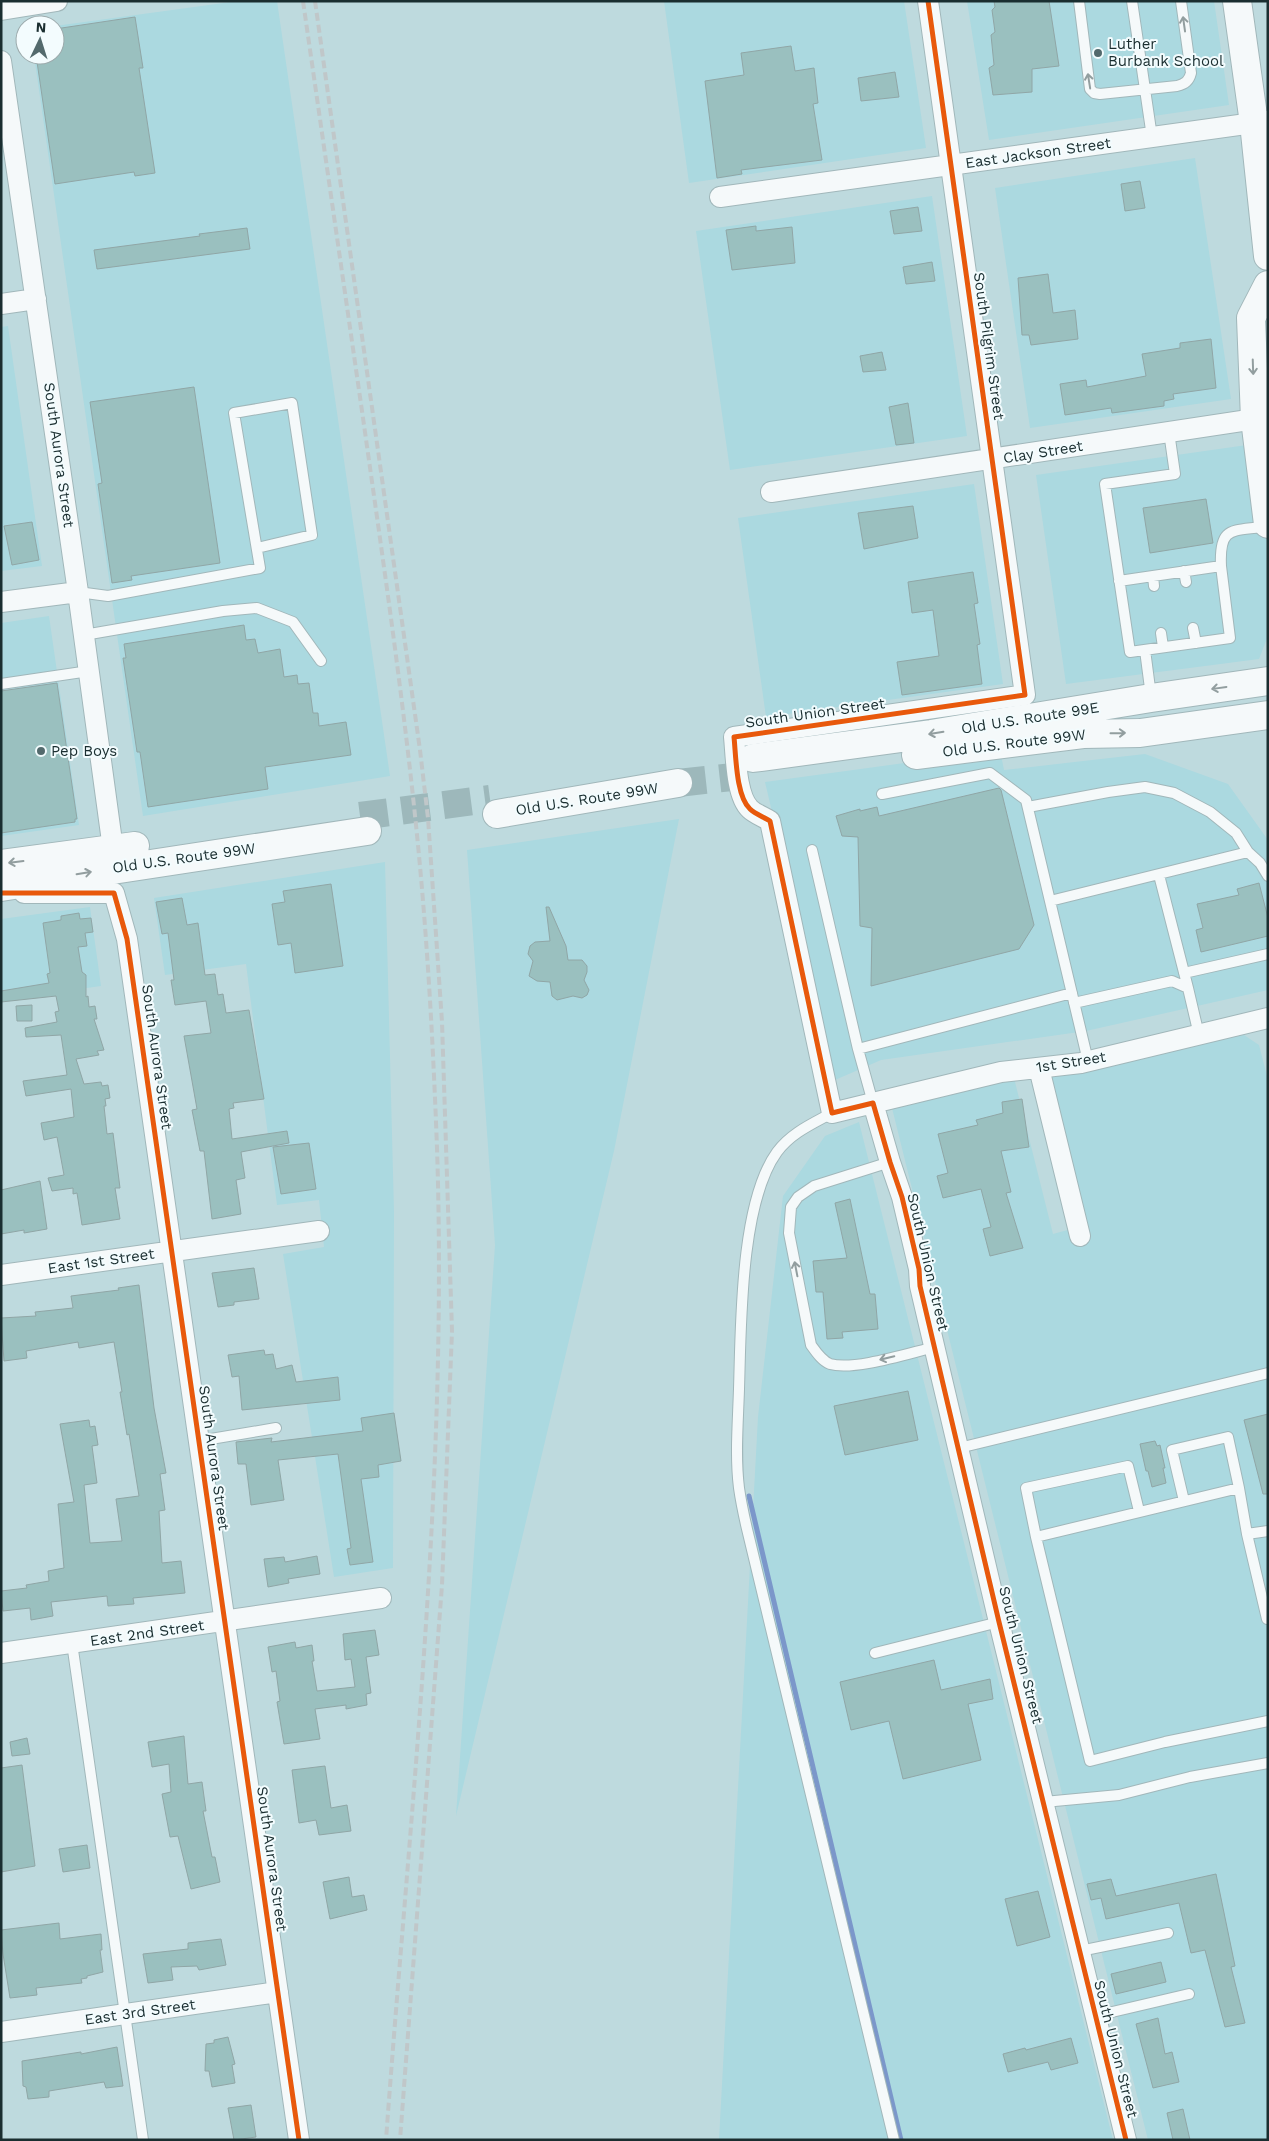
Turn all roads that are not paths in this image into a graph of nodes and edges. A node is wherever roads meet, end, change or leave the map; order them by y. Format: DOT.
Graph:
graph roads {
  1 [pos="57,1"];
  2 [pos="928,1"];
  3 [pos="1079,1"];
  4 [pos="1132,1"];
  5 [pos="1181,1"];
  6 [pos="1237,1"];
  7 [pos="1,10"];
  8 [pos="1,61"];
  9 [pos="1146,90"];
  10 [pos="1261,122"];
  11 [pos="1152,137"];
  12 [pos="951,166"];
  13 [pos="720,197"];
  14 [pos="1268,256"];
  15 [pos="1268,285"];
  16 [pos="36,299"];
  17 [pos="1,304"];
  18 [pos="1260,340"];
  19 [pos="1261,421"];
  20 [pos="1169,432"];
  21 [pos="992,459"];
  22 [pos="772,492"];
  23 [pos="1268,525"];
  24 [pos="256,548"];
  25 [pos="1221,566"];
  26 [pos="1184,571"];
  27 [pos="1119,581"];
  28 [pos="1186,582"];
  29 [pos="78,592"];
  30 [pos="1,602"];
  31 [pos="1193,628"];
  32 [pos="1161,633"];
  33 [pos="84,636"];
  34 [pos="1196,643"];
  35 [pos="1163,648"];
  36 [pos="1144,650"];
  37 [pos="320,660"];
  38 [pos="89,671"];
  39 [pos="1268,681"];
  40 [pos="1,684"];
  41 [pos="1025,695"];
  42 [pos="1151,698"];
  43 [pos="1268,715"];
  44 [pos="792,752"];
  45 [pos="674,776"];
  46 [pos="882,794"];
  47 [pos="494,806"];
  48 [pos="1028,807"];
  49 [pos="113,850"];
  50 [pos="812,850"];
  51 [pos="1248,852"];
  52 [pos="1,864"];
  53 [pos="1159,875"];
  54 [pos="1268,876"];
  55 [pos="1,887"];
  56 [pos="1,893"];
  57 [pos="1050,901"];
  58 [pos="1268,954"];
  59 [pos="1184,973"];
  60 [pos="1188,988"];
  61 [pos="1073,998"];
  62 [pos="1268,1018"];
  63 [pos="1199,1035"];
  64 [pos="858,1049"];
  65 [pos="1088,1061"];
  66 [pos="1039,1068"];
  67 [pos="873,1102"];
  68 [pos="832,1113"];
  69 [pos="890,1162"];
  70 [pos="319,1231"];
  71 [pos="1080,1236"];
  72 [pos="172,1251"];
  73 [pos="1,1275"];
  74 [pos="935,1347"];
  75 [pos="1268,1374"];
  76 [pos="276,1428"];
  77 [pos="199,1441"];
  78 [pos="959,1448"];
  79 [pos="1239,1488"];
  80 [pos="1184,1500"];
  81 [pos="1139,1511"];
  82 [pos="1268,1531"];
  83 [pos="1247,1534"];
  84 [pos="1036,1537"];
  85 [pos="381,1598"];
  86 [pos="1267,1621"];
  87 [pos="225,1622"];
  88 [pos="999,1622"];
  89 [pos="72,1643"];
  90 [pos="1,1653"];
  91 [pos="875,1653"];
  92 [pos="1268,1722"];
  93 [pos="1268,1763"];
  94 [pos="1044,1802"];
  95 [pos="1168,1933"];
  96 [pos="1080,1951"];
  97 [pos="278,1992"];
  98 [pos="1189,1994"];
  99 [pos="125,2014"];
  100 [pos="1095,2016"];
  101 [pos="1,2032"];
  102 [pos="143,2140"];
  103 [pos="299,2140"];
  104 [pos="894,2140"];
  105 [pos="1126,2140"];
  1 -- 7 [label="street"];
  2 -- 12 [label="street, South Pilgrim Street"];
  9 -- 3 [label="lane, one-way"];
  4 -- 9 [label="lane"];
  9 -- 5 [label="lane, one-way"];
  6 -- 10 [label="main road"];
  8 -- 16 [label="street, South Aurora Street"];
  9 -- 11 [label="lane"];
  10 -- 11 [label="street, East Jackson Street"];
  10 -- 14 [label="main road"];
  11 -- 12 [label="street, East Jackson Street"];
  12 -- 13 [label="street, East Jackson Street"];
  12 -- 21 [label="street, South Pilgrim Street"];
  15 -- 18 [label="main road"];
  16 -- 17 [label="street"];
  16 -- 29 [label="street, South Aurora Street"];
  18 -- 19 [label="main road, one-way"];
  19 -- 20 [label="street, Clay Street"];
  19 -- 23 [label="main road"];
  20 -- 21 [label="street, Clay Street"];
  20 -- 27 [label="lane"];
  21 -- 22 [label="street, Clay Street"];
  21 -- 41 [label="street, South Pilgrim Street"];
  23 -- 25 [label="lane"];
  24 -- 24 [label="lane"];
  24 -- 29 [label="lane"];
  25 -- 26 [label="lane"];
  25 -- 34 [label="lane"];
  26 -- 27 [label="lane"];
  26 -- 28 [label="lane"];
  27 -- 36 [label="lane"];
  29 -- 30 [label="street"];
  29 -- 33 [label="street, South Aurora Street"];
  31 -- 34 [label="lane"];
  32 -- 35 [label="lane"];
  33 -- 37 [label="lane"];
  33 -- 38 [label="street, South Aurora Street"];
  34 -- 35 [label="lane"];
  35 -- 36 [label="lane"];
  36 -- 42 [label="lane"];
  38 -- 40 [label="lane"];
  38 -- 49 [label="street, South Aurora Street"];
  39 -- 42 [label="main road, Old U.S. Route 99E, one-way"];
  41 -- 68 [label="street, South Union Street"];
  42 -- 44 [label="main road, Old U.S. Route 99E, one-way"];
  44 -- 43 [label="main road, Old U.S. Route 99W, one-way"];
  45 -- 47 [label="main road, Old U.S. Route 99W"];
  46 -- 48 [label="lane"];
  48 -- 51 [label="lane"];
  48 -- 57 [label="lane"];
  49 -- 52 [label="main road, Old U.S. Route 99W, one-way"];
  55 -- 49 [label="main road, Old U.S. Route 99W, one-way"];
  50 -- 64 [label="lane"];
  51 -- 53 [label="lane"];
  51 -- 54 [label="lane"];
  53 -- 57 [label="lane"];
  53 -- 59 [label="lane"];
  56 -- 72 [label="street, South Aurora Street"];
  57 -- 61 [label="lane"];
  58 -- 59 [label="lane"];
  59 -- 60 [label="lane"];
  60 -- 61 [label="lane"];
  60 -- 63 [label="lane"];
  61 -- 64 [label="lane"];
  61 -- 65 [label="lane"];
  62 -- 63 [label="street, 1st Street"];
  63 -- 65 [label="street, 1st Street"];
  64 -- 67 [label="lane"];
  65 -- 66 [label="street, 1st Street"];
  66 -- 67 [label="street, 1st Street"];
  66 -- 71 [label="street"];
  67 -- 68 [label="street"];
  67 -- 69 [label="street, South Union Street"];
  68 -- 104 [label="lane"];
  69 -- 74 [label="street, South Union Street"];
  74 -- 69 [label="lane, one-way"];
  70 -- 72 [label="street, East 1st Street"];
  72 -- 73 [label="street, East 1st Street"];
  72 -- 77 [label="street, South Aurora Street"];
  74 -- 78 [label="street, South Union Street"];
  75 -- 78 [label="lane"];
  76 -- 77 [label="lane"];
  77 -- 87 [label="street, South Aurora Street"];
  78 -- 88 [label="street, South Union Street"];
  79 -- 80 [label="lane"];
  79 -- 80 [label="lane"];
  79 -- 83 [label="lane"];
  80 -- 81 [label="lane"];
  81 -- 84 [label="lane"];
  81 -- 84 [label="lane"];
  82 -- 83 [label="lane"];
  83 -- 86 [label="lane"];
  84 -- 92 [label="lane"];
  85 -- 87 [label="street, East 2nd Street"];
  87 -- 89 [label="street, East 2nd Street"];
  87 -- 97 [label="street, South Aurora Street"];
  88 -- 91 [label="lane"];
  88 -- 94 [label="street, South Union Street"];
  89 -- 90 [label="street, East 2nd Street"];
  89 -- 99 [label="lane"];
  93 -- 94 [label="lane"];
  94 -- 96 [label="street, South Union Street"];
  95 -- 96 [label="lane"];
  96 -- 100 [label="street, South Union Street"];
  97 -- 99 [label="street, East 3rd Street"];
  97 -- 103 [label="street, South Aurora Street"];
  98 -- 100 [label="lane"];
  99 -- 101 [label="street, East 3rd Street"];
  99 -- 102 [label="lane"];
  100 -- 105 [label="street, South Union Street"];
}
